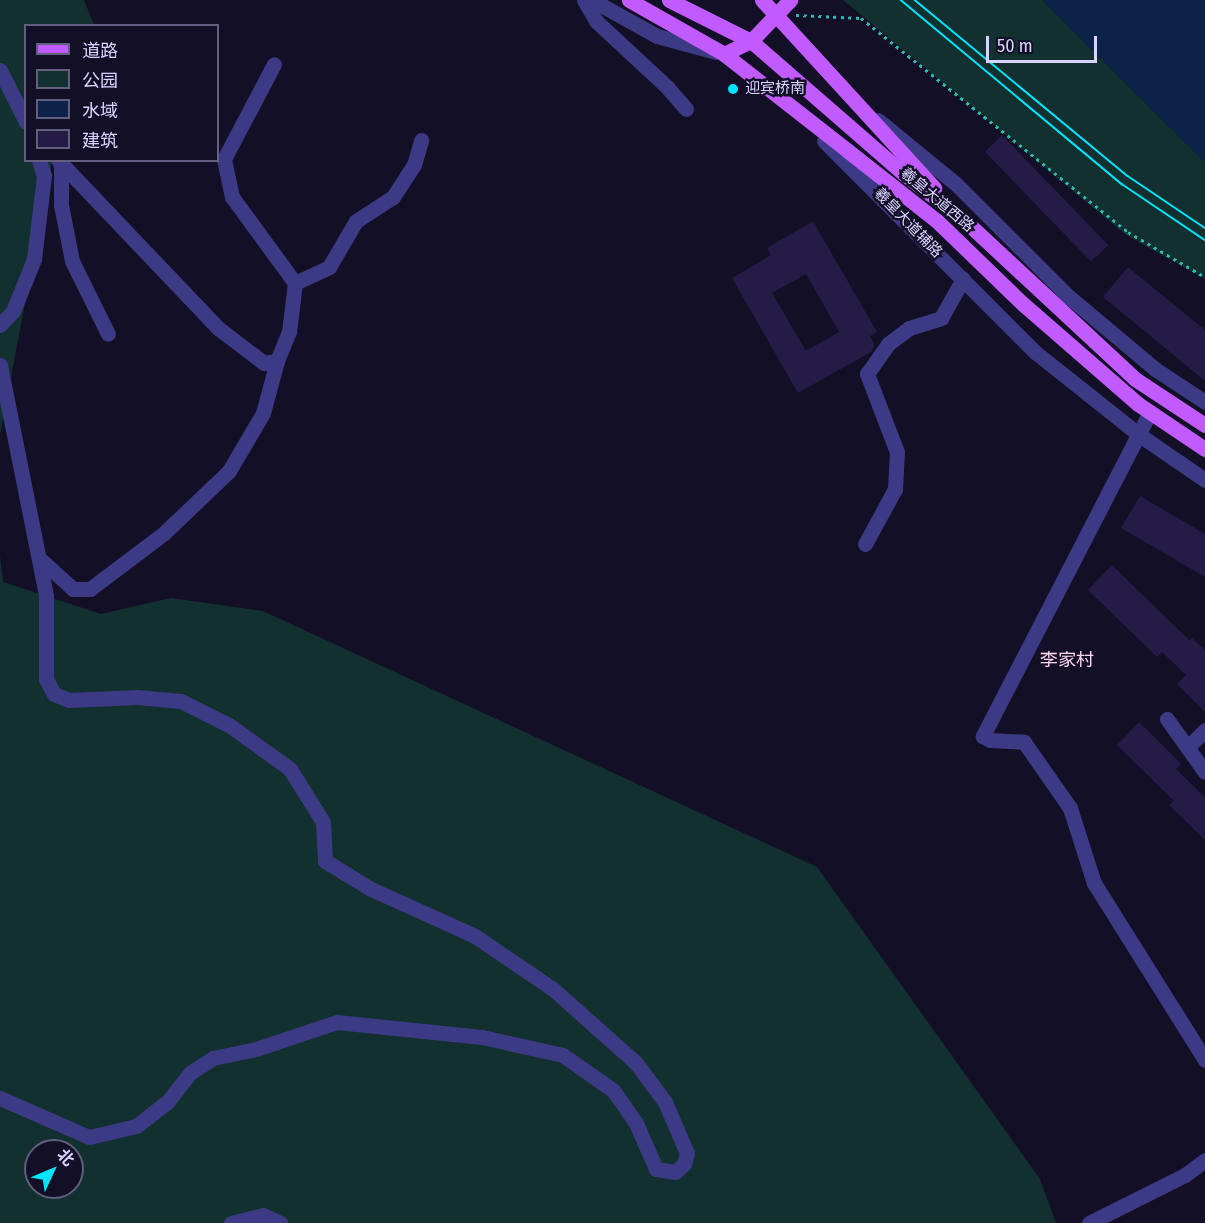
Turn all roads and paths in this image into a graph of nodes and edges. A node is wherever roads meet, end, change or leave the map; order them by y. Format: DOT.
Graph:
graph roads {
  1 [pos="584,0"];
  2 [pos="592,0"];
  3 [pos="629,0"];
  4 [pos="669,0"];
  5 [pos="762,0"];
  6 [pos="790,0"];
  7 [pos="685,5"];
  8 [pos="774,14"];
  9 [pos="751,41"];
  10 [pos="724,54"];
  11 [pos="274,63"];
  12 [pos="0,70"];
  13 [pos="844,93"];
  14 [pos="686,109"];
  15 [pos="24,118"];
  16 [pos="421,140"];
  17 [pos="40,162"];
  18 [pos="60,162"];
  19 [pos="963,219"];
  20 [pos="1205,277"];
  21 [pos="963,279"];
  22 [pos="294,283"];
  23 [pos="0,325"];
  24 [pos="108,334"];
  25 [pos="277,361"];
  26 [pos="0,364"];
  27 [pos="1205,402"];
  28 [pos="1150,412"];
  29 [pos="1205,425"];
  30 [pos="1138,434"];
  31 [pos="1205,449"];
  32 [pos="1205,480"];
  33 [pos="865,544"];
  34 [pos="39,558"];
  35 [pos="1167,719"];
  36 [pos="1205,730"];
  37 [pos="1188,747"];
  38 [pos="1205,772"];
  39 [pos="1205,1060"];
  40 [pos="0,1098"];
  41 [pos="1205,1160"];
  42 [pos="231,1223"];
  43 [pos="280,1223"];
  44 [pos="1089,1223"];
  1 -- 14 [label="street"];
  2 -- 10 [label="street, 羲皇大道辅路"];
  3 -- 10 [label="main road, 羲皇大道西路"];
  4 -- 7 [label="main road, 羲皇大道西路"];
  5 -- 8 [label="main road"];
  6 -- 8 [label="main road"];
  7 -- 9 [label="main road, 羲皇大道西路"];
  8 -- 9 [label="main road"];
  8 -- 13 [label="main road"];
  8 -- 20 [label="path"];
  9 -- 10 [label="main road"];
  9 -- 19 [label="main road, 羲皇大道西路"];
  10 -- 21 [label="street, 羲皇大道辅路"];
  10 -- 28 [label="main road, 羲皇大道西路"];
  11 -- 22 [label="street"];
  12 -- 15 [label="street"];
  13 -- 19 [label="main road"];
  13 -- 27 [label="street"];
  16 -- 22 [label="street"];
  17 -- 23 [label="street"];
  18 -- 24 [label="street"];
  18 -- 25 [label="street"];
  19 -- 29 [label="main road, 羲皇大道西路"];
  21 -- 30 [label="street, 羲皇大道辅路"];
  21 -- 33 [label="street"];
  22 -- 25 [label="street"];
  25 -- 34 [label="street"];
  26 -- 34 [label="street"];
  28 -- 30 [label="street"];
  28 -- 31 [label="main road, 羲皇大道西路"];
  30 -- 32 [label="street, 羲皇大道辅路"];
  30 -- 39 [label="street"];
  34 -- 40 [label="street"];
  35 -- 37 [label="street"];
  36 -- 37 [label="street"];
  37 -- 38 [label="street"];
  41 -- 44 [label="street"];
  42 -- 43 [label="street"];
}
